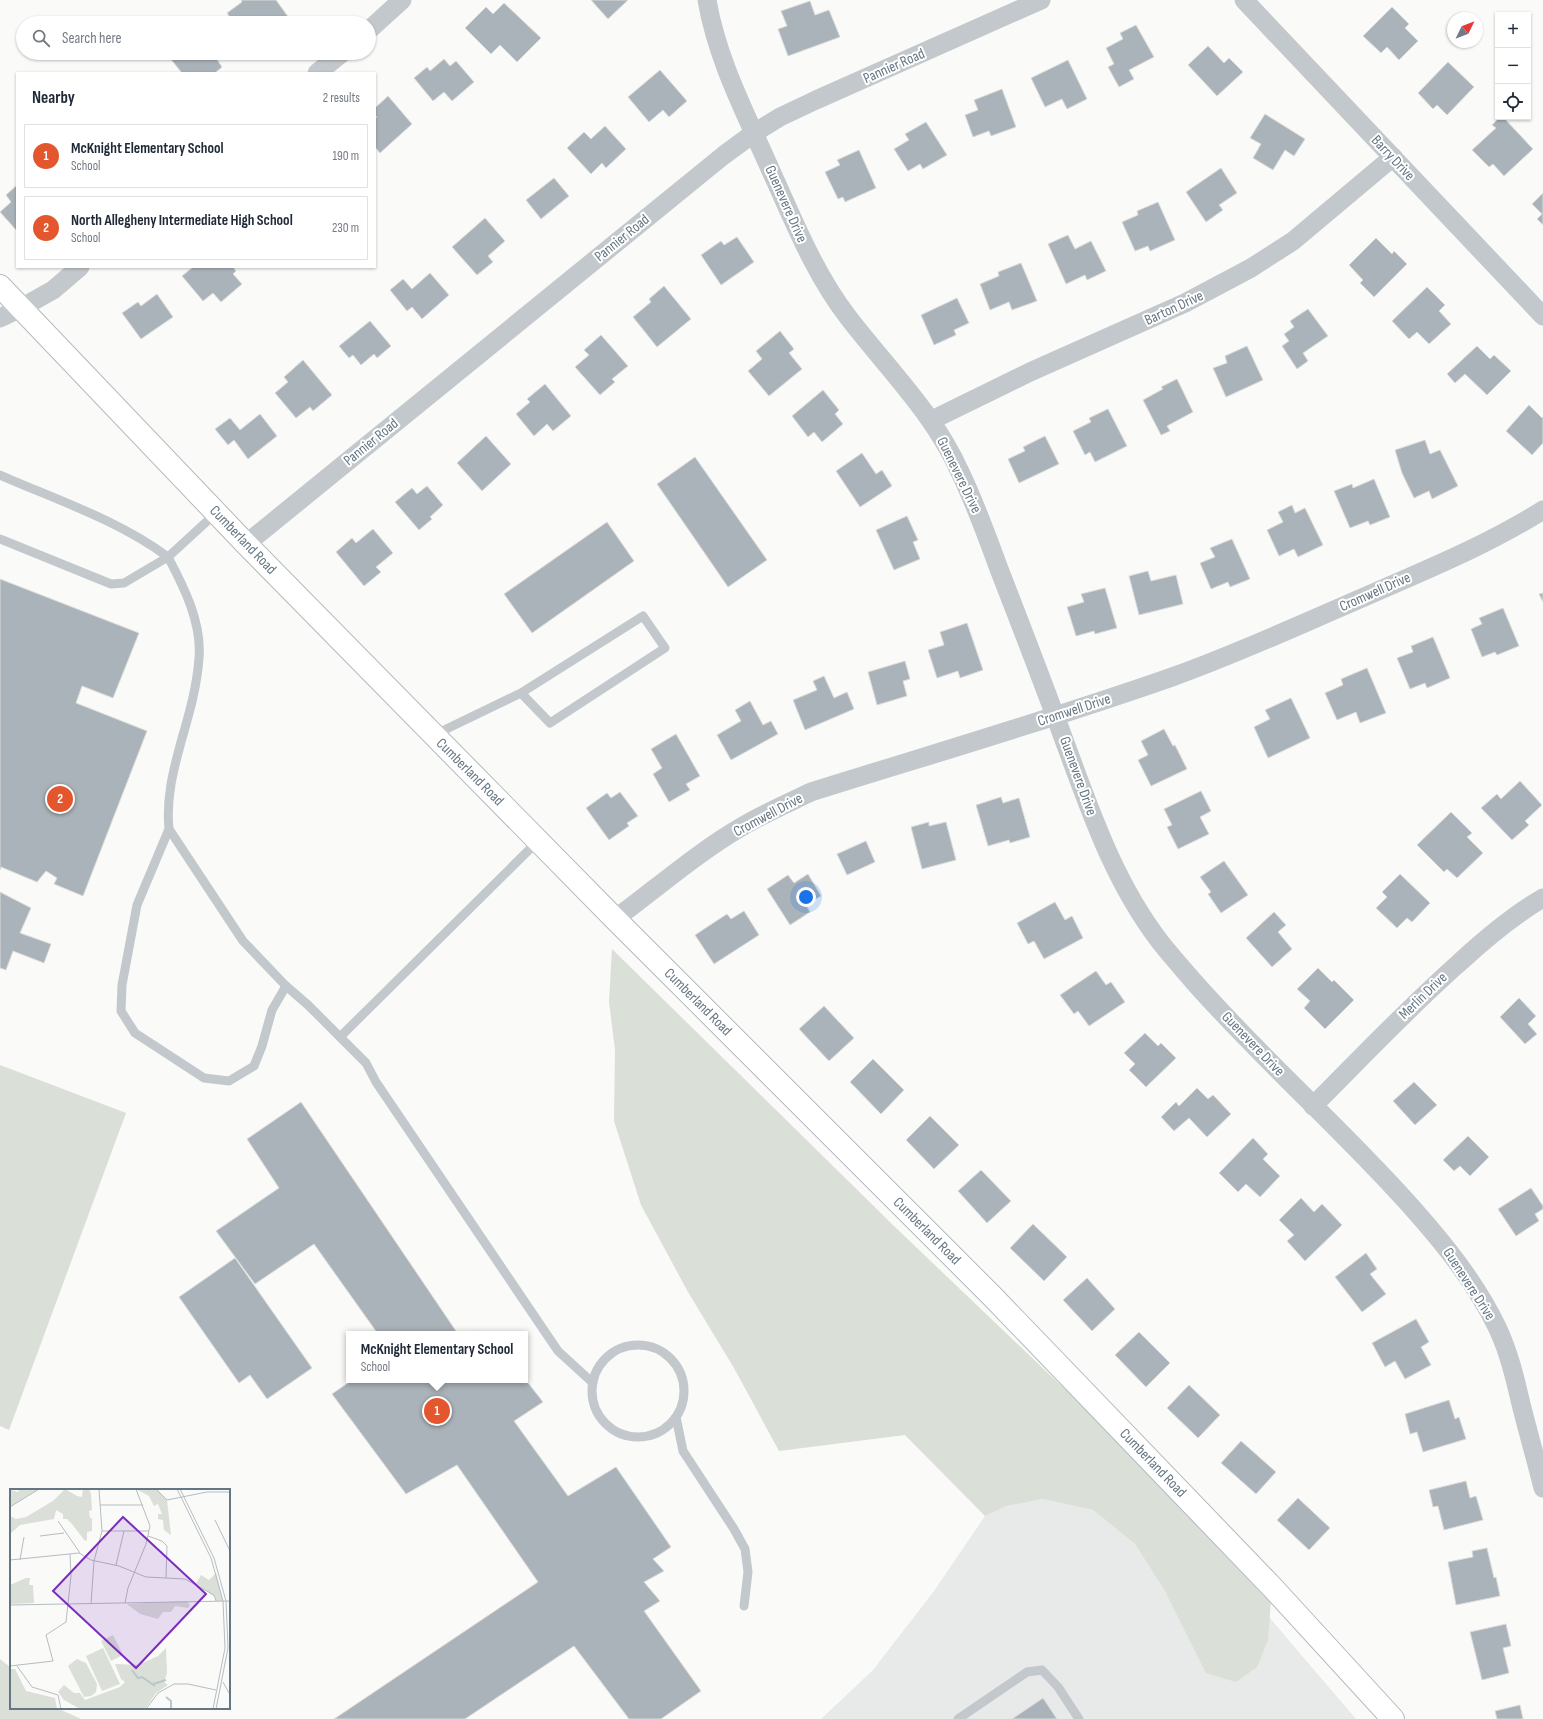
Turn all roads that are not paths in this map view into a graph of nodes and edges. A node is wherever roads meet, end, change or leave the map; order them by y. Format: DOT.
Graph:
graph roads {
  1 [pos="402,0"];
  2 [pos="707,0"];
  3 [pos="1041,0"];
  4 [pos="1244,0"];
  5 [pos="376,24"];
  6 [pos="333,60"];
  7 [pos="318,72"];
  8 [pos="754,133"];
  9 [pos="1393,157"];
  10 [pos="79,268"];
  11 [pos="0,286"];
  12 [pos="21,308"];
  13 [pos="1543,316"];
  14 [pos="0,318"];
  15 [pos="932,420"];
  16 [pos="0,475"];
  17 [pos="1543,510"];
  18 [pos="216,513"];
  19 [pos="0,539"];
  20 [pos="246,544"];
  21 [pos="168,557"];
  22 [pos="521,693"];
  23 [pos="1055,716"];
  24 [pos="434,735"];
  25 [pos="169,829"];
  26 [pos="538,841"];
  27 [pos="1543,898"];
  28 [pos="615,919"];
  29 [pos="286,986"];
  30 [pos="340,1037"];
  31 [pos="1313,1106"];
  32 [pos="593,1383"];
  33 [pos="676,1417"];
  34 [pos="1543,1488"];
  35 [pos="744,1606"];
  36 [pos="958,1719"];
  37 [pos="1079,1719"];
  38 [pos="1393,1719"];
  1 -- 5 [label="street"];
  2 -- 8 [label="street, Guenevere Drive"];
  3 -- 8 [label="street, Pannier Road"];
  4 -- 9 [label="street, Barry Drive"];
  6 -- 7 [label="street"];
  8 -- 15 [label="street, Guenevere Drive"];
  8 -- 20 [label="street, Pannier Road"];
  9 -- 13 [label="street, Barry Drive"];
  9 -- 15 [label="street, Barton Drive"];
  10 -- 12 [label="street"];
  11 -- 12 [label="main road, Cumberland Road"];
  12 -- 14 [label="street"];
  12 -- 18 [label="main road, Cumberland Road"];
  15 -- 23 [label="street, Guenevere Drive"];
  16 -- 21 [label="lane"];
  17 -- 23 [label="street, Cromwell Drive"];
  18 -- 20 [label="main road, Cumberland Road"];
  18 -- 21 [label="lane"];
  19 -- 21 [label="lane"];
  20 -- 24 [label="main road, Cumberland Road"];
  21 -- 25 [label="lane"];
  22 -- 22 [label="lane"];
  22 -- 24 [label="lane"];
  23 -- 28 [label="street, Cromwell Drive"];
  23 -- 31 [label="street, Guenevere Drive"];
  24 -- 26 [label="main road, Cumberland Road"];
  25 -- 29 [label="lane"];
  25 -- 29 [label="lane"];
  26 -- 28 [label="main road, Cumberland Road"];
  26 -- 30 [label="lane"];
  27 -- 31 [label="street, Merlin Drive"];
  28 -- 38 [label="main road, Cumberland Road"];
  29 -- 30 [label="lane"];
  30 -- 32 [label="lane"];
  31 -- 34 [label="street, Guenevere Drive"];
  32 -- 33 [label="lane"];
  32 -- 33 [label="lane"];
  33 -- 35 [label="lane"];
  36 -- 37 [label="lane"];
}
